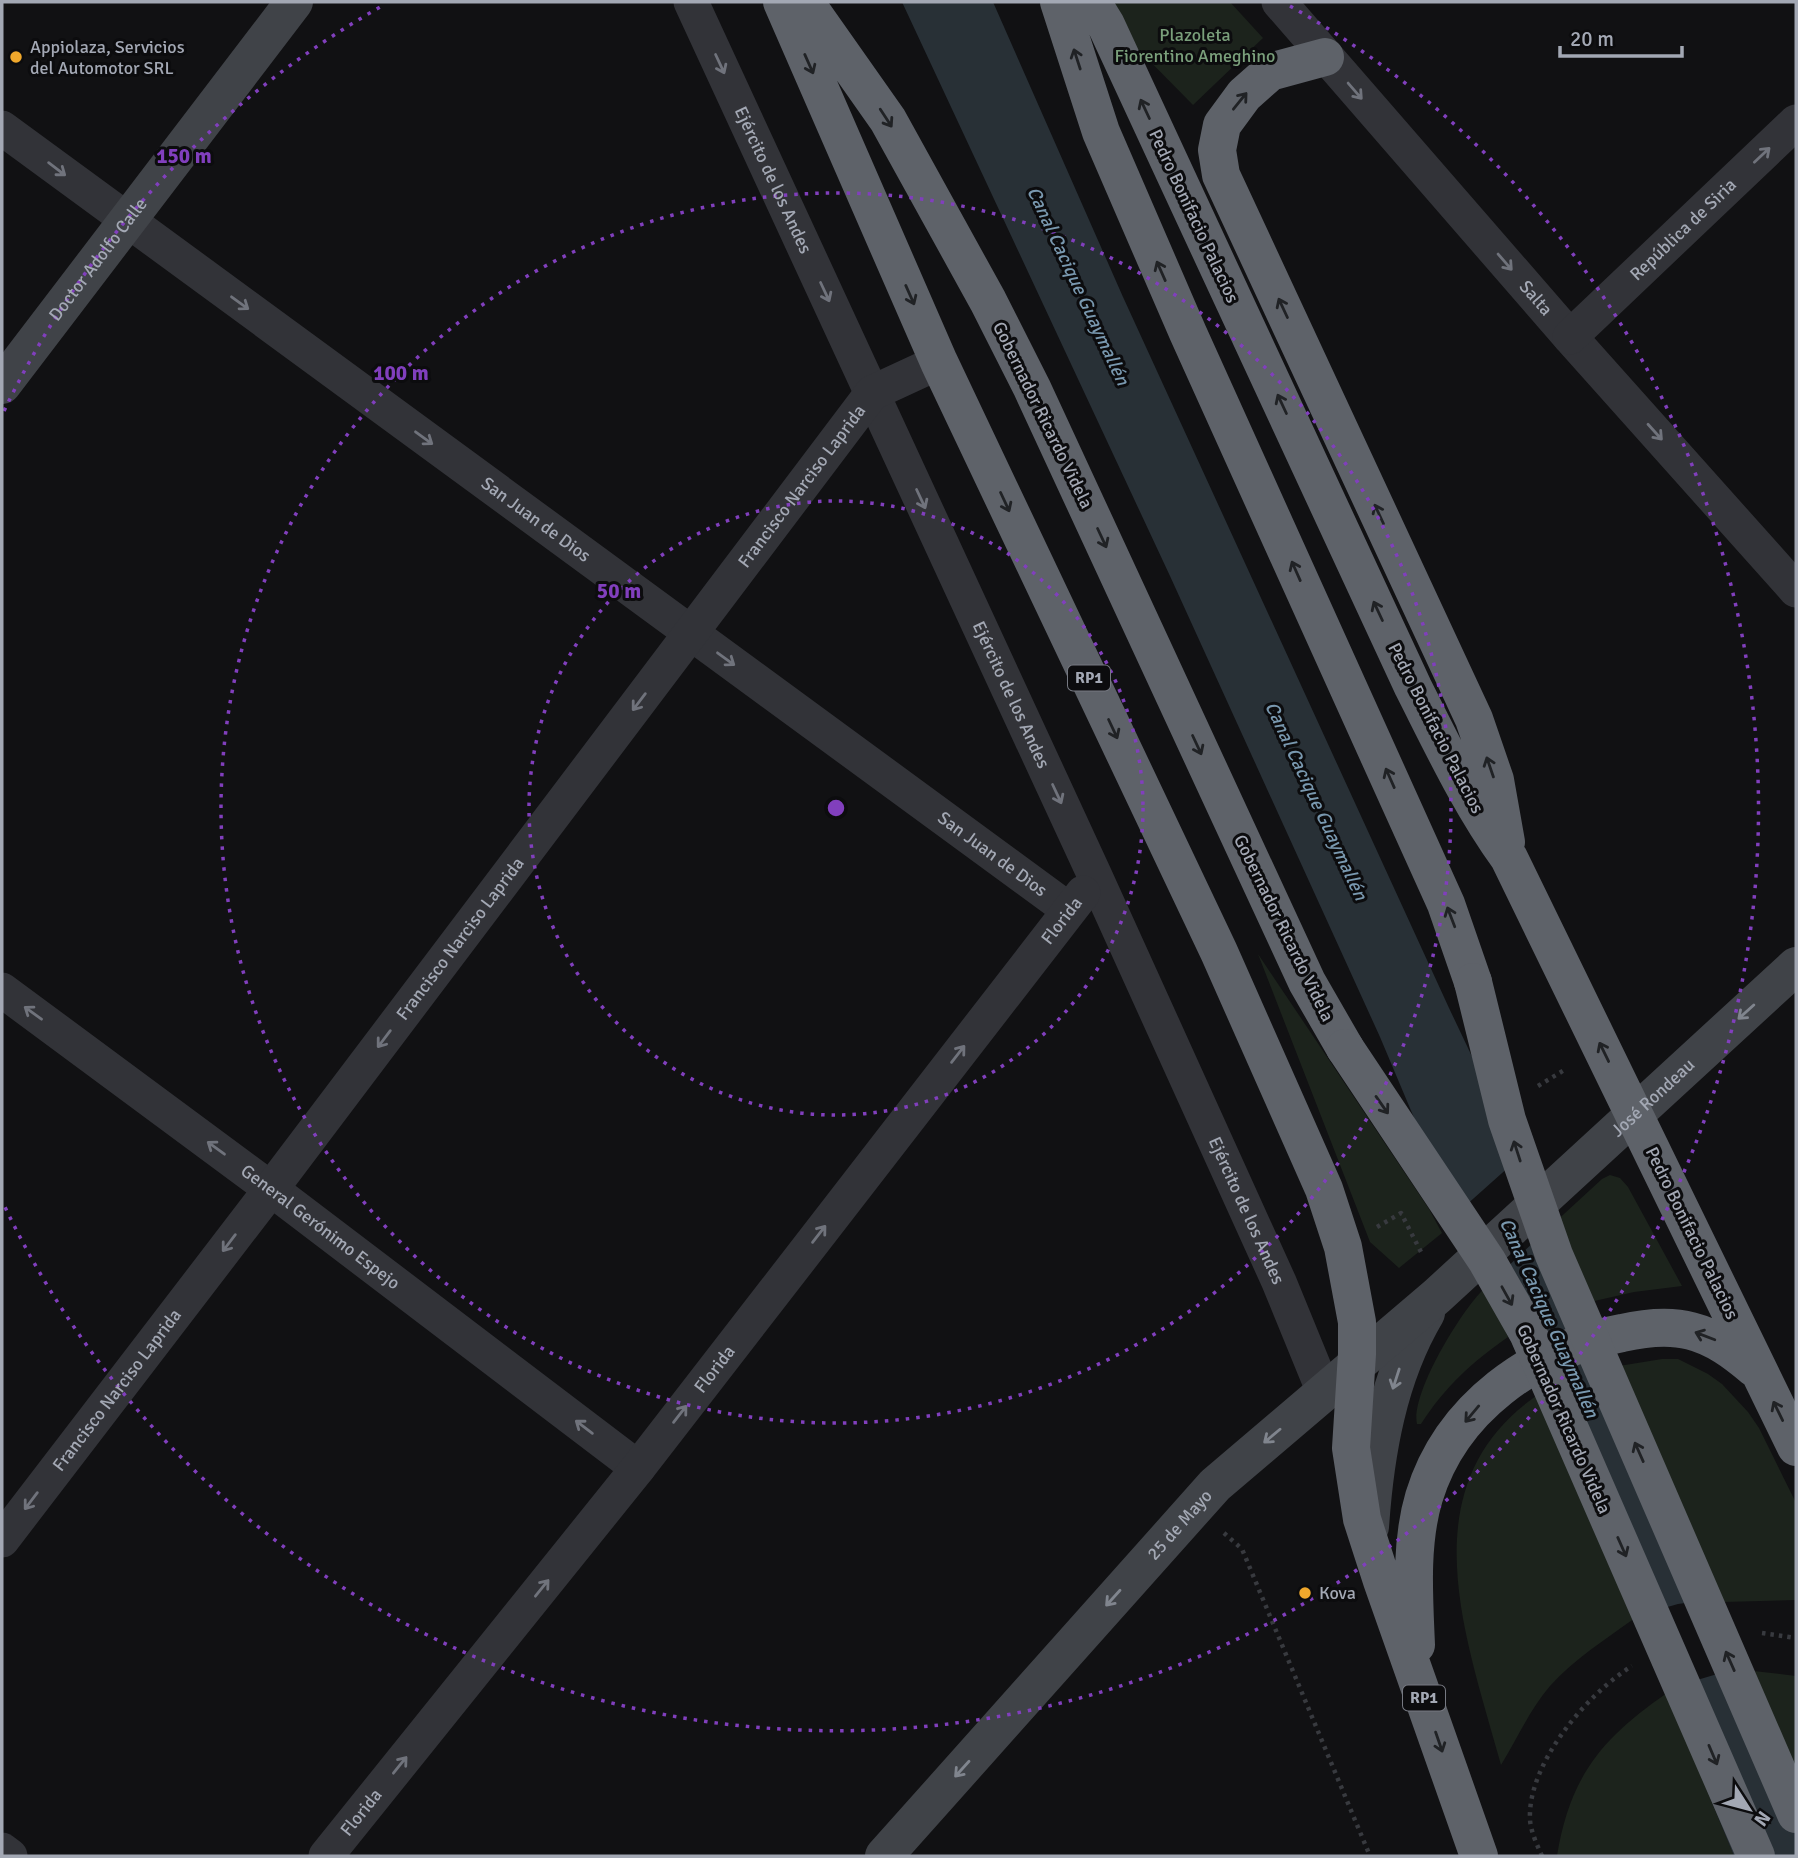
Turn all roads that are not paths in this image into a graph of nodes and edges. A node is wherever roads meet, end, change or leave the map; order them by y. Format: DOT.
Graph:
graph roads {
  1 [pos="294,2"];
  2 [pos="691,2"];
  3 [pos="782,2"];
  4 [pos="805,2"];
  5 [pos="1059,2"];
  6 [pos="1092,2"];
  7 [pos="1279,2"];
  8 [pos="1325,57"];
  9 [pos="1796,122"];
  10 [pos="2,128"];
  11 [pos="126,221"];
  12 [pos="1570,337"];
  13 [pos="939,362"];
  14 [pos="2,385"];
  15 [pos="872,394"];
  16 [pos="1796,590"];
  17 [pos="691,633"];
  18 [pos="1509,858"];
  19 [pos="1095,876"];
  20 [pos="1069,910"];
  21 [pos="1796,966"];
  22 [pos="2,990"];
  23 [pos="1634,1114"];
  24 [pos="271,1189"];
  25 [pos="1510,1229"];
  26 [pos="1437,1296"];
  27 [pos="1356,1366"];
  28 [pos="1760,1374"];
  29 [pos="1324,1392"];
  30 [pos="1796,1447"];
  31 [pos="1351,1458"];
  32 [pos="638,1468"];
  33 [pos="1369,1539"];
  34 [pos="2,1540"];
  35 [pos="1418,1681"];
  36 [pos="1796,1814"];
  37 [pos="2,1850"];
  38 [pos="10,1856"];
  39 [pos="326,1856"];
  40 [pos="884,1856"];
  41 [pos="1479,1856"];
  42 [pos="1756,1856"];
  1 -- 11 [label="main road, Doctor Adolfo Calle"];
  2 -- 15 [label="street, Ejército de los Andes, one-way"];
  3 -- 13 [label="highway, RP1, one-way"];
  4 -- 42 [label="highway, Gobernador Ricardo Videla, one-way, bridge"];
  36 -- 5 [label="highway, one-way, bridge"];
  18 -- 6 [label="highway, Pedro Bonifacio Palacios, one-way"];
  7 -- 8 [label="street, Salta"];
  8 -- 12 [label="street, Salta, one-way"];
  18 -- 8 [label="highway, one-way"];
  12 -- 9 [label="street, República de Siria, one-way"];
  10 -- 11 [label="street, San Juan de Dios, one-way"];
  11 -- 14 [label="main road, Doctor Adolfo Calle"];
  11 -- 17 [label="street, San Juan de Dios, one-way"];
  12 -- 16 [label="street, Salta, one-way"];
  13 -- 15 [label="street, Francisco Narciso Laprida"];
  13 -- 27 [label="highway, RP1, one-way"];
  15 -- 17 [label="street, Francisco Narciso Laprida"];
  15 -- 19 [label="street, Ejército de los Andes, one-way"];
  17 -- 20 [label="street, San Juan de Dios, one-way"];
  17 -- 24 [label="street, Francisco Narciso Laprida, one-way"];
  23 -- 18 [label="highway, Pedro Bonifacio Palacios, one-way"];
  19 -- 20 [label="street, Florida"];
  19 -- 29 [label="street, Ejército de los Andes"];
  32 -- 20 [label="street, Florida, one-way"];
  21 -- 23 [label="main road, José Rondeau, one-way"];
  24 -- 22 [label="street, General Gerónimo Espejo, one-way"];
  23 -- 25 [label="main road, José Rondeau"];
  23 -- 28 [label="highway, Pedro Bonifacio Palacios"];
  32 -- 24 [label="street, General Gerónimo Espejo, one-way"];
  24 -- 34 [label="street, Francisco Narciso Laprida, one-way"];
  25 -- 26 [label="main road, 25 de Mayo"];
  26 -- 27 [label="main road, 25 de Mayo"];
  26 -- 33 [label="main road, one-way"];
  27 -- 29 [label="main road, 25 de Mayo"];
  27 -- 31 [label="highway, RP1"];
  30 -- 28 [label="highway, Pedro Bonifacio Palacios, one-way"];
  28 -- 35 [label="highway, one-way, bridge"];
  29 -- 31 [label="main road"];
  29 -- 40 [label="main road, 25 de Mayo, one-way"];
  31 -- 33 [label="highway, RP1"];
  39 -- 32 [label="street, Florida, one-way"];
  33 -- 35 [label="highway, RP1"];
  35 -- 41 [label="highway, RP1, one-way"];
  37 -- 38 [label="street"];
}
